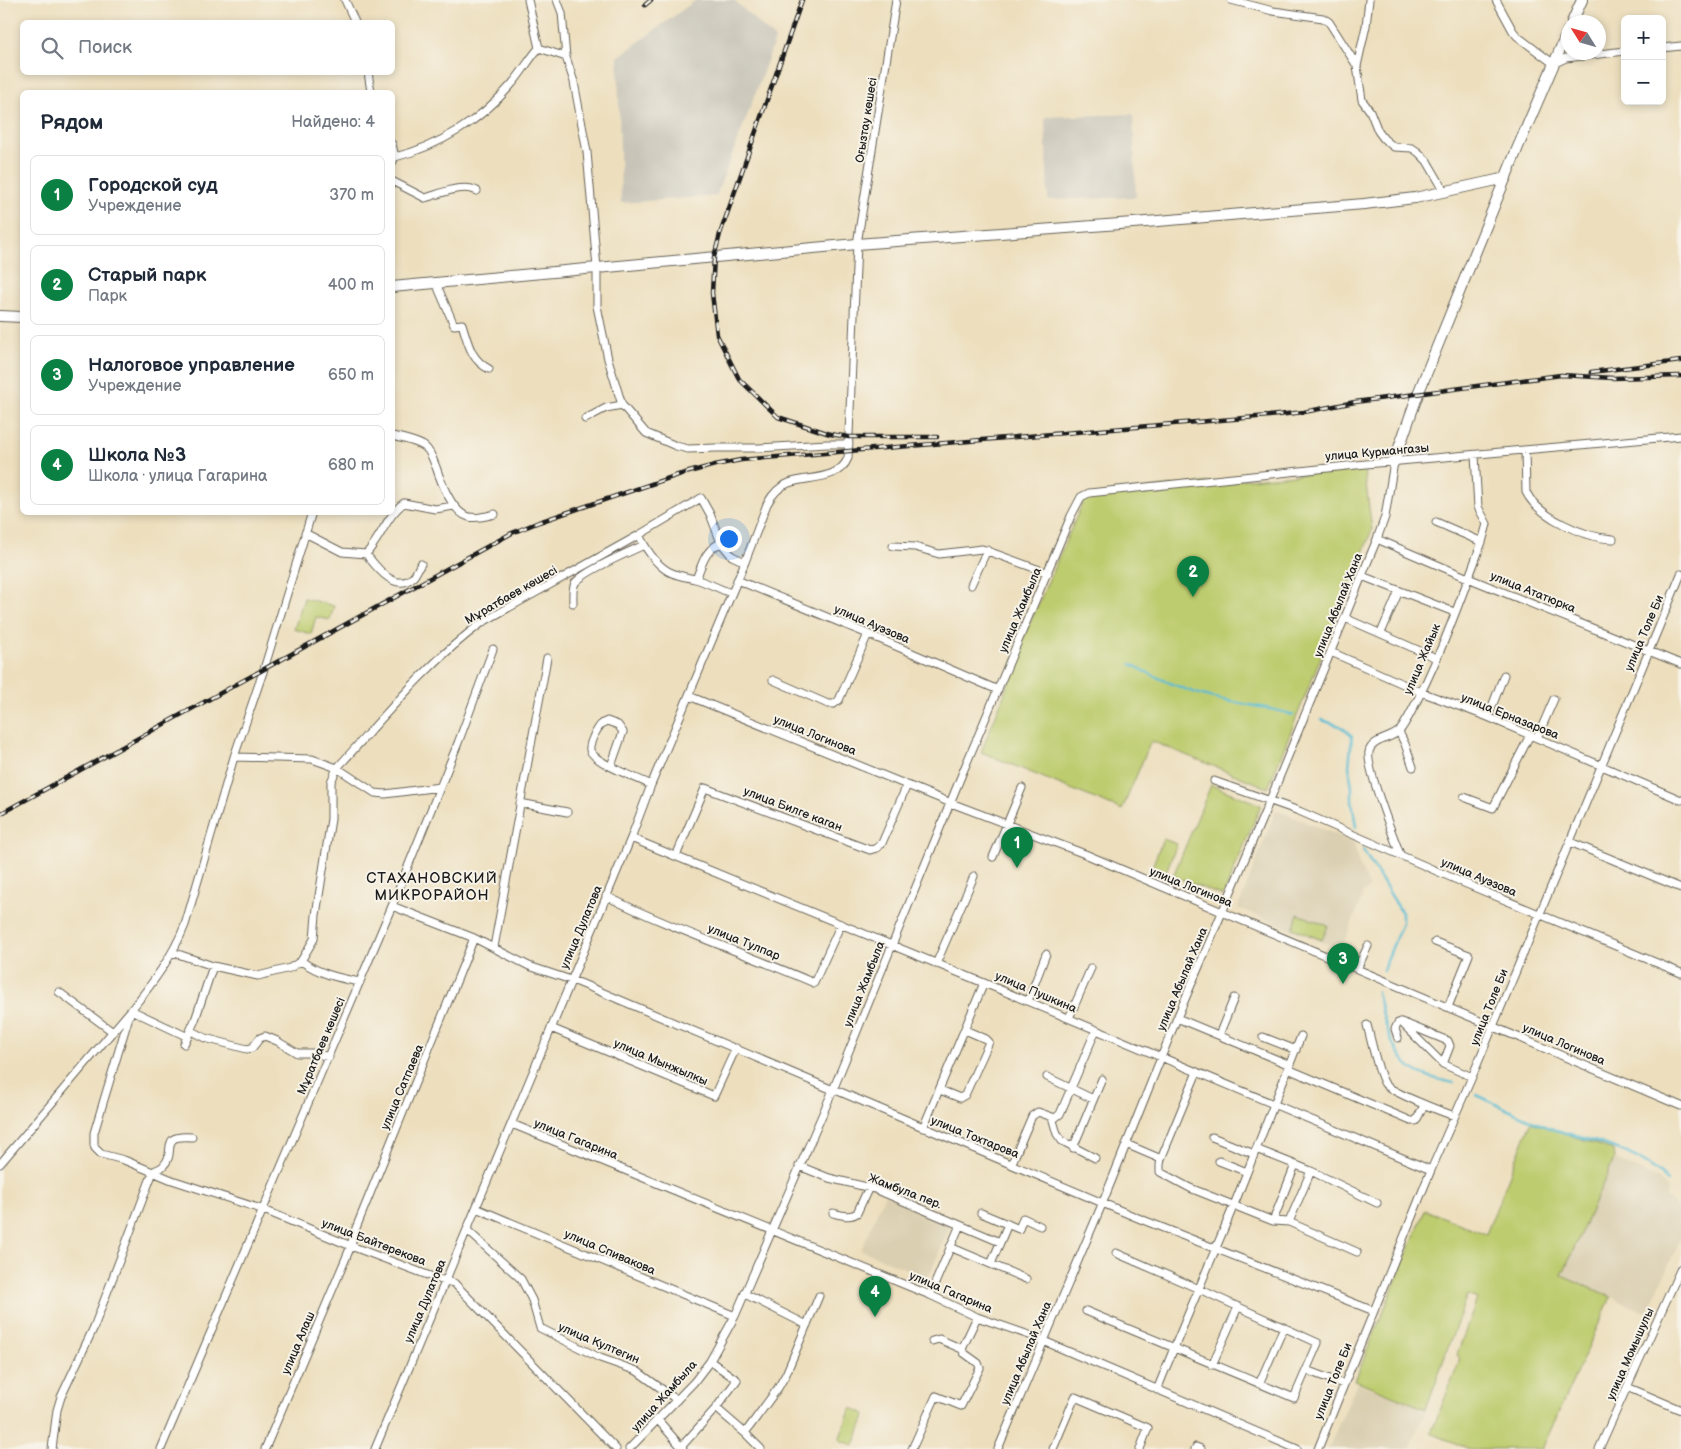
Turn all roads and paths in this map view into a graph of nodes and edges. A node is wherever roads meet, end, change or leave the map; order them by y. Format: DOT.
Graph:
graph roads {
  1 [pos="345,0"];
  2 [pos="528,0"];
  3 [pos="557,0"];
  4 [pos="896,0"];
  5 [pos="1231,0"];
  6 [pos="1369,0"];
  7 [pos="1496,0"];
  8 [pos="1582,0"];
  9 [pos="1575,15"];
  10 [pos="354,20"];
  11 [pos="1681,46"];
  12 [pos="539,48"];
  13 [pos="1561,48"];
  14 [pos="1666,48"];
  15 [pos="1621,51"];
  16 [pos="566,57"];
  17 [pos="1555,63"];
  18 [pos="1357,66"];
  19 [pos="369,75"];
  20 [pos="372,90"];
  21 [pos="395,160"];
  22 [pos="1506,178"];
  23 [pos="395,182"];
  24 [pos="476,191"];
  25 [pos="1445,192"];
  26 [pos="857,244"];
  27 [pos="597,268"];
  28 [pos="436,283"];
  29 [pos="395,287"];
  30 [pos="0,316"];
  31 [pos="20,317"];
  32 [pos="489,369"];
  33 [pos="622,405"];
  34 [pos="584,419"];
  35 [pos="1681,436"];
  36 [pos="395,437"];
  37 [pos="849,444"];
  38 [pos="1525,450"];
  39 [pos="1475,455"];
  40 [pos="848,458"];
  41 [pos="1394,462"];
  42 [pos="1078,502"];
  43 [pos="454,506"];
  44 [pos="395,513"];
  45 [pos="495,514"];
  46 [pos="311,515"];
  47 [pos="394,515"];
  48 [pos="1436,522"];
  49 [pos="306,533"];
  50 [pos="639,535"];
  51 [pos="1378,539"];
  52 [pos="1614,539"];
  53 [pos="1482,542"];
  54 [pos="721,543"];
  55 [pos="644,545"];
  56 [pos="893,546"];
  57 [pos="987,550"];
  58 [pos="366,554"];
  59 [pos="745,562"];
  60 [pos="421,564"];
  61 [pos="1048,573"];
  62 [pos="1681,574"];
  63 [pos="1362,576"];
  64 [pos="1468,578"];
  65 [pos="696,579"];
  66 [pos="737,580"];
  67 [pos="971,585"];
  68 [pos="1399,591"];
  69 [pos="731,593"];
  70 [pos="573,603"];
  71 [pos="1454,612"];
  72 [pos="1345,618"];
  73 [pos="1382,633"];
  74 [pos="868,634"];
  75 [pos="493,649"];
  76 [pos="1648,650"];
  77 [pos="1331,652"];
  78 [pos="547,658"];
  79 [pos="1436,658"];
  80 [pos="1681,664"];
  81 [pos="1504,675"];
  82 [pos="773,680"];
  83 [pos="998,690"];
  84 [pos="1421,692"];
  85 [pos="689,696"];
  86 [pos="1554,699"];
  87 [pos="1488,717"];
  88 [pos="1399,732"];
  89 [pos="1533,736"];
  90 [pos="234,757"];
  91 [pos="611,766"];
  92 [pos="1601,766"];
  93 [pos="1413,767"];
  94 [pos="337,768"];
  95 [pos="1214,781"];
  96 [pos="652,785"];
  97 [pos="907,785"];
  98 [pos="440,787"];
  99 [pos="1022,788"];
  100 [pos="1464,797"];
  101 [pos="1270,800"];
  102 [pos="1681,800"];
  103 [pos="520,803"];
  104 [pos="951,803"];
  105 [pos="567,812"];
  106 [pos="1006,824"];
  107 [pos="631,838"];
  108 [pos="1570,842"];
  109 [pos="1400,854"];
  110 [pos="676,856"];
  111 [pos="993,857"];
  112 [pos="974,876"];
  113 [pos="1681,888"];
  114 [pos="606,896"];
  115 [pos="392,906"];
  116 [pos="1222,912"];
  117 [pos="1539,914"];
  118 [pos="841,924"];
  119 [pos="474,938"];
  120 [pos="1435,942"];
  121 [pos="892,945"];
  122 [pos="1368,946"];
  123 [pos="494,947"];
  124 [pos="172,952"];
  125 [pos="1046,954"];
  126 [pos="301,961"];
  127 [pos="936,964"];
  128 [pos="213,966"];
  129 [pos="1092,968"];
  130 [pos="1357,969"];
  131 [pos="1681,973"];
  132 [pos="570,980"];
  133 [pos="360,982"];
  134 [pos="984,983"];
  135 [pos="59,992"];
  136 [pos="1234,998"];
  137 [pos="1028,1001"];
  138 [pos="1448,1007"];
  139 [pos="131,1010"];
  140 [pos="1069,1018"];
  141 [pos="1177,1018"];
  142 [pos="1401,1022"];
  143 [pos="1367,1025"];
  144 [pos="1493,1027"];
  145 [pos="551,1028"];
  146 [pos="965,1030"];
  147 [pos="1096,1030"];
  148 [pos="113,1032"];
  149 [pos="190,1034"];
  150 [pos="1219,1035"];
  151 [pos="1302,1036"];
  152 [pos="1263,1037"];
  153 [pos="1398,1038"];
  154 [pos="184,1044"];
  155 [pos="736,1048"];
  156 [pos="1296,1050"];
  157 [pos="329,1057"];
  158 [pos="1162,1057"];
  159 [pos="1443,1064"];
  160 [pos="1289,1067"];
  161 [pos="1197,1072"];
  162 [pos="1046,1077"];
  163 [pos="1472,1077"];
  164 [pos="1102,1079"];
  165 [pos="1071,1088"];
  166 [pos="833,1090"];
  167 [pos="940,1090"];
  168 [pos="1093,1099"];
  169 [pos="1274,1103"];
  170 [pos="1424,1105"];
  171 [pos="1681,1106"];
  172 [pos="1455,1116"];
  173 [pos="1052,1117"];
  174 [pos="512,1124"];
  175 [pos="923,1128"];
  176 [pos="192,1137"];
  177 [pos="1212,1137"];
  178 [pos="1126,1144"];
  179 [pos="1072,1148"];
  180 [pos="1255,1151"];
  181 [pos="1094,1158"];
  182 [pos="1161,1159"];
  183 [pos="1219,1161"];
  184 [pos="1012,1163"];
  185 [pos="0,1164"];
  186 [pos="799,1166"];
  187 [pos="1295,1166"];
  188 [pos="1431,1170"];
  189 [pos="1311,1171"];
  190 [pos="153,1172"];
  191 [pos="1247,1172"];
  192 [pos="869,1187"];
  193 [pos="1103,1202"];
  194 [pos="1378,1203"];
  195 [pos="1234,1205"];
  196 [pos="476,1208"];
  197 [pos="264,1210"];
  198 [pos="981,1212"];
  199 [pos="832,1213"];
  200 [pos="1273,1221"];
  201 [pos="1289,1222"];
  202 [pos="1008,1224"];
  203 [pos="960,1225"];
  204 [pos="1040,1226"];
  205 [pos="467,1230"];
  206 [pos="772,1231"];
  207 [pos="1000,1242"];
  208 [pos="352,1246"];
  209 [pos="950,1247"];
  210 [pos="1216,1249"];
  211 [pos="1357,1252"];
  212 [pos="1116,1253"];
  213 [pos="991,1264"];
  214 [pos="1681,1268"];
  215 [pos="447,1280"];
  216 [pos="1026,1280"];
  217 [pos="1199,1288"];
  218 [pos="745,1294"];
  219 [pos="930,1295"];
  220 [pos="819,1296"];
  221 [pos="1238,1307"];
  222 [pos="1086,1311"];
  223 [pos="1374,1311"];
  224 [pos="735,1316"];
  225 [pos="977,1317"];
  226 [pos="807,1325"];
  227 [pos="1284,1327"];
  228 [pos="932,1341"];
  229 [pos="1043,1341"];
  230 [pos="1174,1348"];
  231 [pos="962,1349"];
  232 [pos="710,1362"];
  233 [pos="1212,1365"];
  234 [pos="1306,1370"];
  235 [pos="1259,1384"];
  236 [pos="1343,1384"];
  237 [pos="1628,1387"];
  238 [pos="1157,1390"];
  239 [pos="677,1400"];
  240 [pos="716,1408"];
  241 [pos="1681,1410"];
  242 [pos="658,1420"];
  243 [pos="745,1433"];
  244 [pos="682,1448"];
  245 [pos="756,1448"];
  246 [pos="52,1449"];
  247 [pos="161,1449"];
  248 [pos="266,1449"];
  249 [pos="375,1449"];
  250 [pos="616,1449"];
  251 [pos="629,1449"];
  252 [pos="912,1449"];
  253 [pos="998,1449"];
  254 [pos="1053,1449"];
  255 [pos="1140,1449"];
  256 [pos="1195,1449"];
  257 [pos="1201,1449"];
  258 [pos="1296,1449"];
  259 [pos="1318,1449"];
  260 [pos="1599,1449"];
  1 -- 10 [label="street"];
  2 -- 12 [label="street"];
  3 -- 16 [label="street"];
  4 -- 26 [label="street, Оғызтау көшесі"];
  5 -- 18 [label="street"];
  6 -- 18 [label="street"];
  7 -- 17 [label="street"];
  8 -- 9 [label="street"];
  11 -- 14 [label="street"];
  12 -- 16 [label="street"];
  12 -- 21 [label="street"];
  13 -- 17 [label="street"];
  15 -- 17 [label="street"];
  16 -- 27 [label="street"];
  17 -- 22 [label="street"];
  18 -- 25 [label="street"];
  19 -- 20 [label="street"];
  22 -- 25 [label="street"];
  22 -- 41 [label="street"];
  23 -- 24 [label="street"];
  25 -- 26 [label="street"];
  26 -- 27 [label="street"];
  26 -- 37 [label="street, Оғызтау көшесі"];
  27 -- 28 [label="street"];
  27 -- 33 [label="street"];
  28 -- 29 [label="street"];
  28 -- 32 [label="street"];
  30 -- 31 [label="street"];
  33 -- 34 [label="street"];
  33 -- 37 [label="street"];
  35 -- 38 [label="street, улица Курмангазы"];
  36 -- 43 [label="street"];
  37 -- 40 [label="street, Оғызтау көшесі"];
  38 -- 39 [label="street, улица Курмангазы"];
  38 -- 52 [label="street"];
  39 -- 41 [label="street, улица Курмангазы"];
  39 -- 53 [label="street, улица Жайык"];
  40 -- 59 [label="street, улица Дулатова"];
  41 -- 42 [label="street, улица Курмангазы"];
  41 -- 51 [label="street, улица Абылай Хана"];
  42 -- 61 [label="street, улица Жамбыла"];
  43 -- 44 [label="street"];
  43 -- 45 [label="street"];
  46 -- 49 [label="street"];
  47 -- 58 [label="street"];
  48 -- 53 [label="street"];
  49 -- 58 [label="street"];
  49 -- 90 [label="street"];
  50 -- 54 [label="street, Мұратбаев көшесі"];
  50 -- 55 [label="street"];
  50 -- 94 [label="street, Мұратбаев көшесі"];
  51 -- 63 [label="street, улица Абылай Хана"];
  51 -- 64 [label="street, улица Ататюрка"];
  53 -- 64 [label="street, улица Жайык"];
  54 -- 59 [label="street"];
  54 -- 65 [label="street"];
  55 -- 65 [label="street"];
  55 -- 70 [label="street"];
  56 -- 57 [label="street"];
  57 -- 61 [label="street"];
  57 -- 67 [label="street"];
  58 -- 60 [label="street"];
  59 -- 66 [label="street, улица Дулатова"];
  61 -- 83 [label="street, улица Жамбыла"];
  62 -- 76 [label="street, улица Толе Би"];
  63 -- 68 [label="street"];
  63 -- 72 [label="street, улица Абылай Хана"];
  64 -- 71 [label="street, улица Жайык"];
  64 -- 76 [label="street, улица Ататюрка"];
  65 -- 69 [label="street"];
  66 -- 69 [label="street, улица Дулатова"];
  66 -- 74 [label="street, улица Ауэзова"];
  68 -- 71 [label="street"];
  68 -- 73 [label="street"];
  69 -- 85 [label="street, улица Дулатова"];
  71 -- 79 [label="street, улица Жайык"];
  72 -- 73 [label="street"];
  72 -- 77 [label="street, улица Абылай Хана"];
  73 -- 79 [label="street"];
  74 -- 82 [label="street"];
  74 -- 83 [label="street, улица Ауэзова"];
  75 -- 98 [label="street, Мұратбаев көшесі"];
  76 -- 80 [label="street, улица Ататюрка"];
  76 -- 92 [label="street, улица Толе Би"];
  77 -- 84 [label="street, улица Ерназарова"];
  77 -- 101 [label="street, улица Абылай Хана"];
  78 -- 103 [label="street"];
  79 -- 84 [label="street, улица Жайык"];
  81 -- 87 [label="street"];
  83 -- 104 [label="street, улица Жамбыла"];
  84 -- 87 [label="street, улица Ерназарова"];
  84 -- 88 [label="street, улица Жайык"];
  85 -- 96 [label="street, улица Дулатова"];
  85 -- 97 [label="street, улица Логинова"];
  86 -- 89 [label="street"];
  87 -- 89 [label="street, улица Ерназарова"];
  88 -- 93 [label="street"];
  88 -- 109 [label="street"];
  89 -- 92 [label="street, улица Ерназарова"];
  89 -- 100 [label="street"];
  90 -- 94 [label="street"];
  90 -- 124 [label="street"];
  91 -- 91 [label="street"];
  91 -- 96 [label="street"];
  92 -- 102 [label="street, улица Ерназарова"];
  92 -- 108 [label="street, улица Толе Би"];
  94 -- 98 [label="street"];
  94 -- 126 [label="street"];
  95 -- 101 [label="street, улица Ауэзова"];
  96 -- 107 [label="street, улица Дулатова"];
  97 -- 104 [label="street, улица Логинова"];
  97 -- 110 [label="street, улица Билге каган"];
  98 -- 115 [label="street, Мұратбаев көшесі"];
  99 -- 106 [label="street"];
  101 -- 109 [label="street, улица Ауэзова"];
  101 -- 116 [label="street, улица Абылай Хана"];
  103 -- 105 [label="street"];
  103 -- 123 [label="street"];
  104 -- 106 [label="street, улица Логинова"];
  104 -- 121 [label="street, улица Жамбыла"];
  106 -- 111 [label="street"];
  106 -- 116 [label="street, улица Логинова"];
  107 -- 110 [label="street, улица Пушкина"];
  107 -- 114 [label="street, улица Дулатова"];
  108 -- 113 [label="street"];
  108 -- 117 [label="street, улица Толе Би"];
  109 -- 117 [label="street, улица Ауэзова"];
  110 -- 118 [label="street, улица Пушкина"];
  112 -- 127 [label="street"];
  114 -- 118 [label="street, улица Тулпар"];
  114 -- 132 [label="street, улица Дулатова"];
  115 -- 119 [label="street"];
  115 -- 133 [label="street, Мұратбаев көшесі"];
  116 -- 130 [label="street, улица Логинова"];
  116 -- 141 [label="street, улица Абылай Хана"];
  117 -- 131 [label="street, улица Ауэзова"];
  117 -- 144 [label="street, улица Толе Би"];
  118 -- 121 [label="street, улица Пушкина"];
  119 -- 123 [label="street"];
  119 -- 208 [label="street, улица Сатпаева"];
  120 -- 138 [label="street"];
  121 -- 127 [label="street, улица Пушкина"];
  121 -- 166 [label="street, улица Жамбыла"];
  122 -- 130 [label="street"];
  123 -- 132 [label="street, улица Тохтарова"];
  124 -- 128 [label="street"];
  124 -- 139 [label="street"];
  125 -- 137 [label="street"];
  126 -- 128 [label="street"];
  126 -- 133 [label="street"];
  127 -- 134 [label="street, улица Пушкина"];
  128 -- 149 [label="street"];
  129 -- 140 [label="street"];
  130 -- 138 [label="street, улица Логинова"];
  132 -- 145 [label="street, улица Дулатова"];
  132 -- 155 [label="street, улица Тохтарова"];
  133 -- 157 [label="street, Мұратбаев көшесі"];
  134 -- 137 [label="street, улица Пушкина"];
  134 -- 146 [label="street"];
  135 -- 148 [label="street"];
  136 -- 150 [label="street"];
  137 -- 140 [label="street, улица Пушкина"];
  138 -- 144 [label="street, улица Логинова"];
  139 -- 148 [label="street"];
  139 -- 149 [label="street"];
  139 -- 190 [label="street, улица Байтерекова"];
  140 -- 147 [label="street, улица Пушкина"];
  141 -- 150 [label="street"];
  141 -- 158 [label="street, улица Абылай Хана"];
  142 -- 153 [label="street"];
  142 -- 159 [label="street"];
  142 -- 159 [label="street"];
  143 -- 170 [label="street"];
  144 -- 163 [label="street, улица Толе Би"];
  144 -- 171 [label="street, улица Логинова"];
  145 -- 155 [label="street, улица Мынжылкы"];
  145 -- 174 [label="street, улица Дулатова"];
  146 -- 167 [label="street"];
  146 -- 167 [label="street"];
  147 -- 158 [label="street, улица Пушкина"];
  147 -- 165 [label="street"];
  148 -- 185 [label="street"];
  149 -- 154 [label="street"];
  149 -- 157 [label="street"];
  150 -- 160 [label="street"];
  151 -- 156 [label="street"];
  152 -- 156 [label="street"];
  155 -- 166 [label="street, улица Тохтарова"];
  156 -- 160 [label="street"];
  157 -- 197 [label="street, Мұратбаев көшесі"];
  158 -- 161 [label="street, улица Пушкина"];
  158 -- 178 [label="street, улица Абылай Хана"];
  159 -- 163 [label="street"];
  160 -- 169 [label="street"];
  160 -- 170 [label="street"];
  161 -- 169 [label="street, улица Пушкина"];
  161 -- 182 [label="street"];
  162 -- 165 [label="street"];
  163 -- 172 [label="street, улица Толе Би"];
  164 -- 168 [label="street"];
  165 -- 168 [label="street"];
  165 -- 173 [label="street"];
  166 -- 175 [label="street, улица Тохтарова"];
  166 -- 186 [label="street, улица Жамбыла"];
  167 -- 175 [label="street"];
  168 -- 179 [label="street"];
  169 -- 180 [label="street"];
  169 -- 188 [label="street, улица Пушкина"];
  170 -- 172 [label="street"];
  172 -- 188 [label="street, улица Толе Би"];
  173 -- 179 [label="street"];
  173 -- 184 [label="street"];
  174 -- 196 [label="street, улица Дулатова"];
  174 -- 206 [label="street, улица Гагарина"];
  175 -- 184 [label="street, улица Тохтарова"];
  176 -- 190 [label="street"];
  177 -- 180 [label="street"];
  178 -- 182 [label="street"];
  178 -- 193 [label="street, улица Абылай Хана"];
  179 -- 181 [label="street"];
  180 -- 187 [label="street"];
  180 -- 191 [label="street"];
  182 -- 195 [label="street"];
  183 -- 191 [label="street"];
  184 -- 193 [label="street, улица Тохтарова"];
  186 -- 192 [label="street, Жамбула пер."];
  186 -- 206 [label="street, улица Жамбыла"];
  187 -- 189 [label="street"];
  187 -- 200 [label="street"];
  188 -- 223 [label="street, улица Толе Би"];
  189 -- 194 [label="street"];
  189 -- 201 [label="street"];
  190 -- 197 [label="street, улица Байтерекова"];
  190 -- 246 [label="street"];
  191 -- 195 [label="street"];
  192 -- 199 [label="street"];
  192 -- 203 [label="street, Жамбула пер."];
  193 -- 210 [label="street, улица Тохтарова"];
  193 -- 229 [label="street, улица Абылай Хана"];
  195 -- 200 [label="street"];
  195 -- 210 [label="street"];
  196 -- 205 [label="street, улица Дулатова"];
  196 -- 224 [label="street, улица Спивакова"];
  197 -- 208 [label="street, улица Байтерекова"];
  197 -- 247 [label="street, Мұратбаев көшесі"];
  198 -- 202 [label="street"];
  200 -- 201 [label="street"];
  201 -- 211 [label="street"];
  202 -- 204 [label="street"];
  202 -- 207 [label="street"];
  203 -- 207 [label="street, Жамбула пер."];
  203 -- 209 [label="street"];
  205 -- 215 [label="street, улица Дулатова"];
  205 -- 239 [label="street, улица Култегин"];
  206 -- 218 [label="street, улица Жамбыла"];
  206 -- 219 [label="street, улица Гагарина"];
  207 -- 213 [label="street"];
  208 -- 215 [label="street, улица Байтерекова"];
  208 -- 248 [label="street, улица Алаш"];
  209 -- 213 [label="street"];
  209 -- 219 [label="street"];
  210 -- 217 [label="street"];
  210 -- 223 [label="street, улица Тохтарова"];
  212 -- 217 [label="street"];
  213 -- 216 [label="street"];
  214 -- 237 [label="street, улица Момышулы"];
  215 -- 249 [label="street, улица Дулатова"];
  215 -- 250 [label="street, улица Байтерекова"];
  217 -- 221 [label="street"];
  217 -- 230 [label="street"];
  218 -- 224 [label="street, улица Жамбыла"];
  218 -- 226 [label="street"];
  219 -- 225 [label="street, улица Гагарина"];
  220 -- 226 [label="street"];
  221 -- 227 [label="street"];
  221 -- 233 [label="street"];
  222 -- 230 [label="street"];
  223 -- 236 [label="street, улица Толе Би"];
  224 -- 232 [label="street, улица Жамбыла"];
  225 -- 229 [label="street, улица Гагарина"];
  225 -- 231 [label="street"];
  226 -- 243 [label="street"];
  227 -- 234 [label="street"];
  227 -- 235 [label="street"];
  228 -- 231 [label="street"];
  229 -- 238 [label="street, улица Гагарина"];
  229 -- 253 [label="street, улица Абылай Хана"];
  230 -- 233 [label="street"];
  230 -- 238 [label="street"];
  231 -- 252 [label="street"];
  232 -- 239 [label="street, улица Жамбыла"];
  232 -- 240 [label="street"];
  233 -- 235 [label="street"];
  234 -- 235 [label="street"];
  234 -- 236 [label="street"];
  236 -- 259 [label="street, улица Толе Би"];
  237 -- 241 [label="street"];
  237 -- 260 [label="street, улица Момышулы"];
  238 -- 258 [label="street, улица Гагарина"];
  239 -- 242 [label="street, улица Жамбыла"];
  240 -- 243 [label="street"];
  240 -- 244 [label="street"];
  242 -- 244 [label="street"];
  242 -- 251 [label="street, улица Жамбыла"];
  243 -- 245 [label="street"];
  254 -- 255 [label="street"];
  256 -- 257 [label="street"];
}
